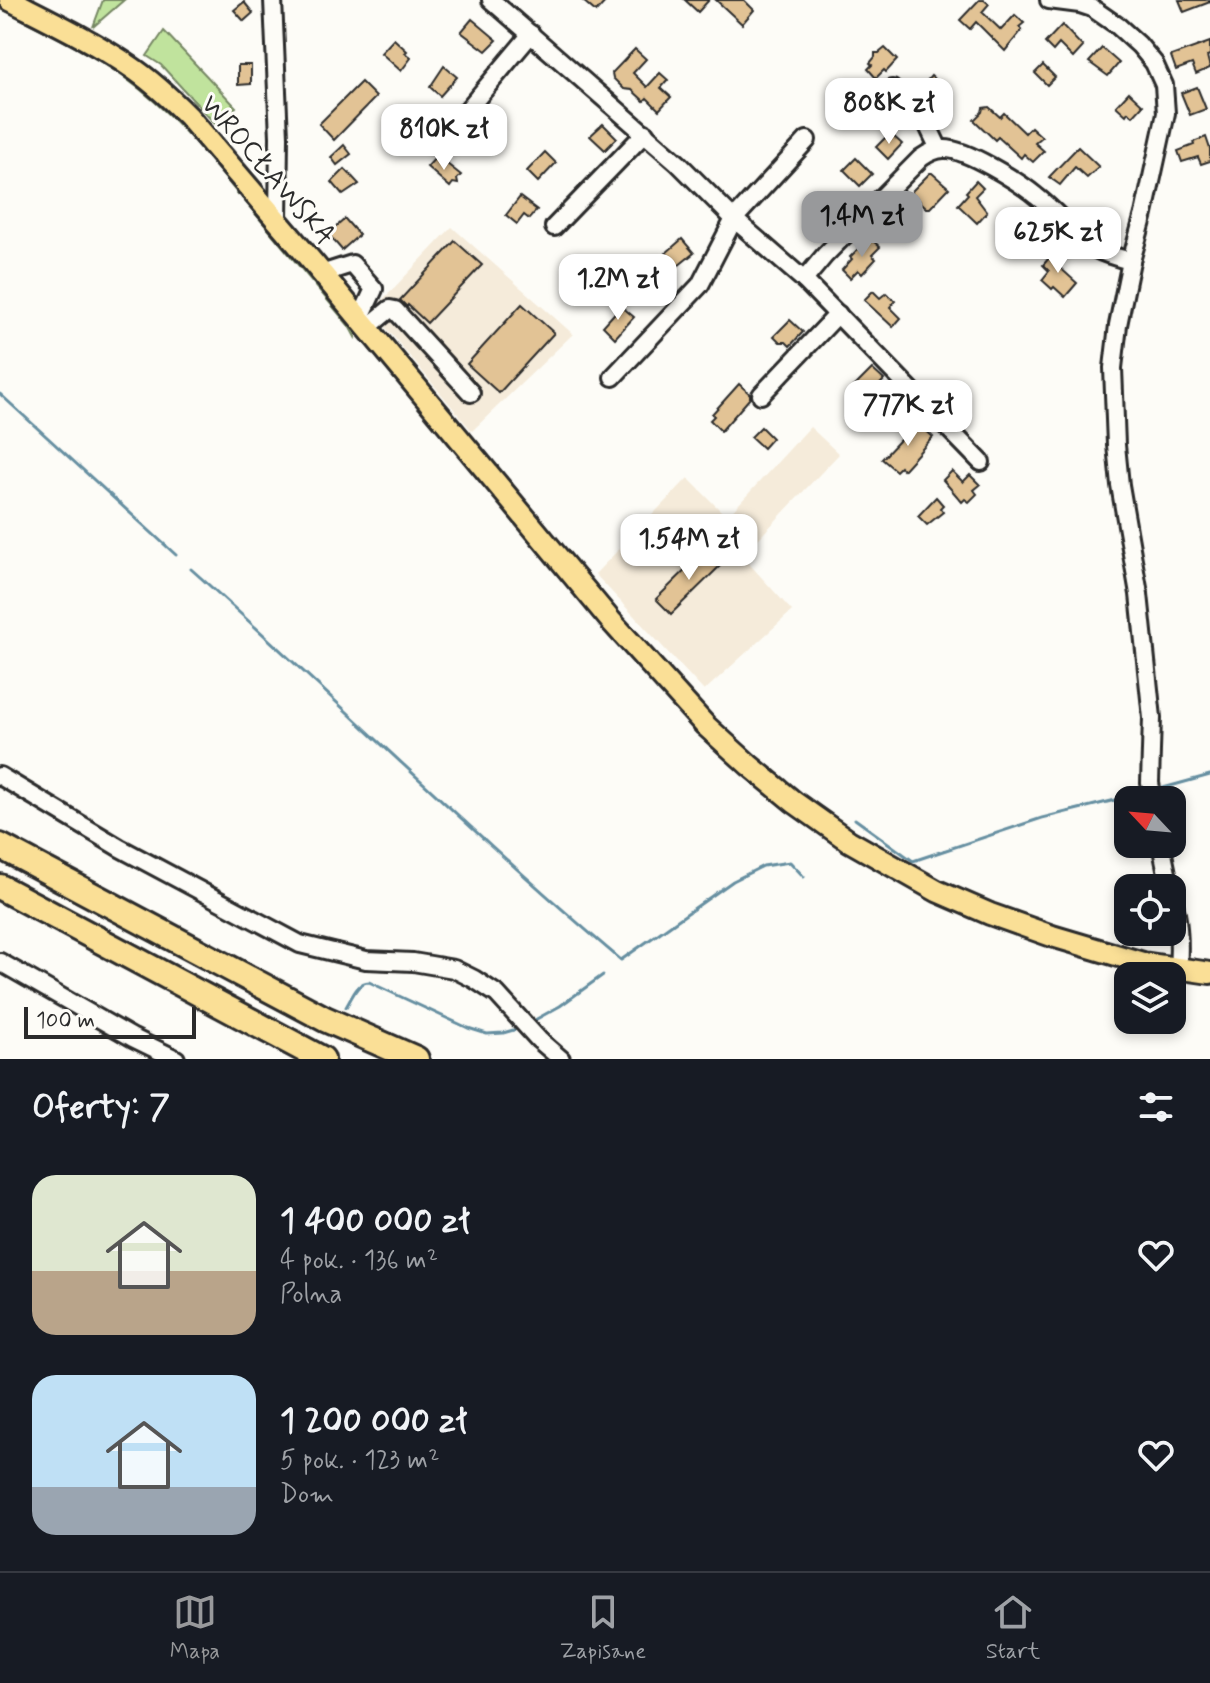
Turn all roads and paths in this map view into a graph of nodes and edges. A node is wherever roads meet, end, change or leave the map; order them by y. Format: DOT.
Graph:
graph roads {
  1 [pos="10,0"];
  2 [pos="273,0"];
  3 [pos="491,0"];
  4 [pos="1049,0"];
  5 [pos="531,34"];
  6 [pos="892,89"];
  7 [pos="458,121"];
  8 [pos="645,133"];
  9 [pos="807,140"];
  10 [pos="939,149"];
  11 [pos="734,219"];
  12 [pos="278,221"];
  13 [pos="554,227"];
  14 [pos="1131,261"];
  15 [pos="321,274"];
  16 [pos="804,280"];
  17 [pos="838,314"];
  18 [pos="364,324"];
  19 [pos="613,377"];
  20 [pos="471,393"];
  21 [pos="761,395"];
  22 [pos="981,462"];
  23 [pos="0,776"];
  24 [pos="1151,786"];
  25 [pos="0,846"];
  26 [pos="0,887"];
  27 [pos="0,962"];
  28 [pos="1140,962"];
  29 [pos="1186,969"];
  30 [pos="1210,973"];
  31 [pos="176,1059"];
  32 [pos="322,1059"];
  33 [pos="416,1059"];
  34 [pos="561,1059"];
  1 -- 12 [label="main road, WROCŁAWSKA"];
  2 -- 12 [label="street"];
  3 -- 5 [label="street"];
  4 -- 14 [label="street"];
  5 -- 7 [label="street"];
  5 -- 8 [label="street"];
  6 -- 10 [label="street"];
  8 -- 11 [label="street"];
  8 -- 13 [label="street"];
  9 -- 11 [label="street"];
  10 -- 14 [label="street"];
  10 -- 16 [label="street"];
  11 -- 16 [label="street"];
  11 -- 19 [label="street"];
  12 -- 15 [label="main road, WROCŁAWSKA"];
  14 -- 24 [label="street"];
  15 -- 18 [label="main road, WROCŁAWSKA"];
  15 -- 18 [label="street"];
  16 -- 17 [label="street"];
  17 -- 21 [label="street"];
  17 -- 22 [label="street"];
  18 -- 20 [label="street"];
  18 -- 28 [label="main road, WROCŁAWSKA"];
  23 -- 34 [label="street"];
  25 -- 33 [label="highway"];
  26 -- 32 [label="highway"];
  27 -- 31 [label="street"];
  29 -- 30 [label="main road, WROCŁAWSKA"];
}
